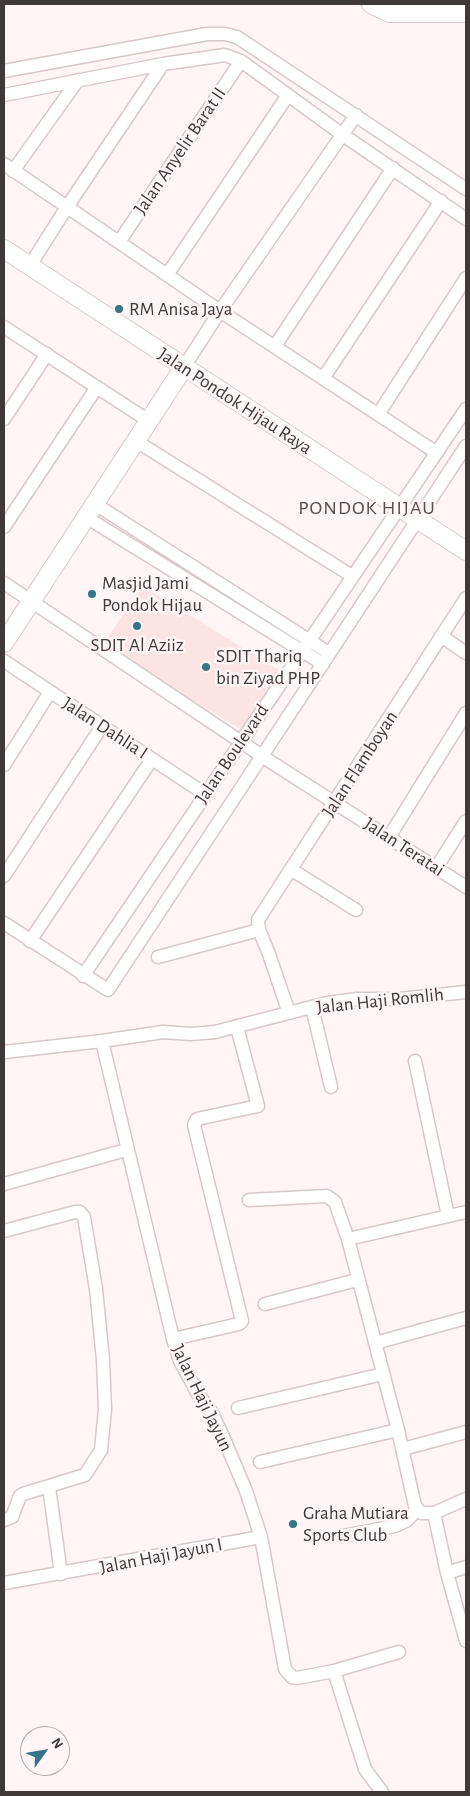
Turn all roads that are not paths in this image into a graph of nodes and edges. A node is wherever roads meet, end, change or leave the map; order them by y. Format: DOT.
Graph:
graph roads {
  1 [pos="371,4"];
  2 [pos="466,13"];
  3 [pos="242,61"];
  4 [pos="163,64"];
  5 [pos="4,71"];
  6 [pos="78,80"];
  7 [pos="4,95"];
  8 [pos="288,95"];
  9 [pos="356,115"];
  10 [pos="343,135"];
  11 [pos="9,167"];
  12 [pos="393,168"];
  13 [pos="466,189"];
  14 [pos="441,201"];
  15 [pos="67,206"];
  16 [pos="466,218"];
  17 [pos="119,242"];
  18 [pos="4,249"];
  19 [pos="29,266"];
  20 [pos="167,274"];
  21 [pos="466,278"];
  22 [pos="220,311"];
  23 [pos="4,327"];
  24 [pos="275,346"];
  25 [pos="47,354"];
  26 [pos="184,367"];
  27 [pos="324,377"];
  28 [pos="97,387"];
  29 [pos="466,409"];
  30 [pos="379,413"];
  31 [pos="4,419"];
  32 [pos="149,421"];
  33 [pos="136,441"];
  34 [pos="466,446"];
  35 [pos="437,453"];
  36 [pos="398,507"];
  37 [pos="90,510"];
  38 [pos="416,519"];
  39 [pos="4,527"];
  40 [pos="466,551"];
  41 [pos="352,576"];
  42 [pos="4,583"];
  43 [pos="466,598"];
  44 [pos="32,600"];
  45 [pos="441,636"];
  46 [pos="4,643"];
  47 [pos="305,646"];
  48 [pos="466,653"];
  49 [pos="326,658"];
  50 [pos="4,661"];
  51 [pos="50,692"];
  52 [pos="466,713"];
  53 [pos="102,726"];
  54 [pos="241,741"];
  55 [pos="261,756"];
  56 [pos="152,759"];
  57 [pos="4,765"];
  58 [pos="205,794"];
  59 [pos="335,803"];
  60 [pos="466,821"];
  61 [pos="388,837"];
  62 [pos="436,868"];
  63 [pos="292,870"];
  64 [pos="4,876"];
  65 [pos="466,887"];
  66 [pos="356,910"];
  67 [pos="4,923"];
  68 [pos="259,930"];
  69 [pos="30,941"];
  70 [pos="158,957"];
  71 [pos="83,976"];
  72 [pos="466,992"];
  73 [pos="312,1007"];
  74 [pos="288,1013"];
  75 [pos="237,1027"];
  76 [pos="102,1041"];
  77 [pos="4,1052"];
  78 [pos="415,1061"];
  79 [pos="331,1087"];
  80 [pos="126,1150"];
  81 [pos="4,1184"];
  82 [pos="249,1200"];
  83 [pos="466,1212"];
  84 [pos="448,1216"];
  85 [pos="4,1231"];
  86 [pos="348,1239"];
  87 [pos="358,1280"];
  88 [pos="265,1304"];
  89 [pos="466,1318"];
  90 [pos="173,1339"];
  91 [pos="375,1343"];
  92 [pos="383,1374"];
  93 [pos="238,1408"];
  94 [pos="398,1430"];
  95 [pos="466,1432"];
  96 [pos="402,1449"];
  97 [pos="260,1462"];
  98 [pos="49,1487"];
  99 [pos="466,1499"];
  100 [pos="417,1510"];
  101 [pos="434,1513"];
  102 [pos="4,1520"];
  103 [pos="342,1536"];
  104 [pos="261,1537"];
  105 [pos="466,1567"];
  106 [pos="447,1572"];
  107 [pos="61,1574"];
  108 [pos="4,1583"];
  109 [pos="466,1641"];
  110 [pos="398,1652"];
  111 [pos="334,1671"];
  112 [pos="382,1792"];
  1 -- 2 [label="street"];
  3 -- 4 [label="street"];
  3 -- 8 [label="street"];
  3 -- 17 [label="street, Jalan Anyelir Barat II"];
  4 -- 6 [label="street"];
  4 -- 15 [label="street"];
  5 -- 9 [label="street"];
  6 -- 7 [label="street"];
  6 -- 11 [label="street"];
  8 -- 10 [label="street"];
  8 -- 20 [label="street"];
  9 -- 10 [label="street"];
  9 -- 13 [label="street"];
  10 -- 12 [label="street"];
  10 -- 22 [label="street"];
  11 -- 15 [label="street"];
  12 -- 14 [label="street"];
  12 -- 24 [label="street"];
  14 -- 16 [label="street"];
  14 -- 27 [label="street"];
  15 -- 17 [label="street"];
  15 -- 19 [label="street"];
  17 -- 20 [label="street"];
  18 -- 19 [label="street, Jalan Pondok Hijau Raya"];
  19 -- 26 [label="street, Jalan Pondok Hijau Raya"];
  20 -- 22 [label="street"];
  21 -- 30 [label="street"];
  22 -- 24 [label="street"];
  22 -- 26 [label="street"];
  23 -- 25 [label="street"];
  24 -- 27 [label="street"];
  25 -- 28 [label="street"];
  25 -- 31 [label="street"];
  26 -- 32 [label="street"];
  26 -- 36 [label="street, Jalan Pondok Hijau Raya"];
  27 -- 30 [label="street"];
  28 -- 32 [label="street"];
  28 -- 39 [label="street"];
  29 -- 35 [label="street, Jalan Boulevard"];
  30 -- 35 [label="street"];
  32 -- 33 [label="street"];
  33 -- 37 [label="street"];
  33 -- 41 [label="street"];
  34 -- 38 [label="street, Jalan Boulevard"];
  35 -- 36 [label="street, Jalan Boulevard"];
  36 -- 38 [label="street, Jalan Pondok Hijau Raya"];
  36 -- 41 [label="street, Jalan Boulevard"];
  37 -- 44 [label="street"];
  37 -- 47 [label="street"];
  38 -- 40 [label="street, Jalan Pondok Hijau Raya"];
  38 -- 49 [label="street, Jalan Boulevard"];
  41 -- 47 [label="street, Jalan Boulevard"];
  42 -- 44 [label="street, Jalan Teratai"];
  43 -- 45 [label="street, Jalan Flamboyan"];
  44 -- 46 [label="street"];
  44 -- 54 [label="street, Jalan Teratai"];
  45 -- 48 [label="street"];
  45 -- 59 [label="street, Jalan Flamboyan"];
  47 -- 49 [label="street"];
  47 -- 54 [label="street, Jalan Boulevard"];
  49 -- 55 [label="street, Jalan Boulevard"];
  50 -- 51 [label="street, Jalan Dahlia I"];
  51 -- 53 [label="street, Jalan Dahlia I"];
  51 -- 57 [label="street"];
  52 -- 61 [label="street"];
  53 -- 56 [label="street, Jalan Dahlia I"];
  53 -- 64 [label="street"];
  54 -- 55 [label="street, Jalan Teratai"];
  54 -- 58 [label="street, Jalan Boulevard"];
  55 -- 59 [label="street, Jalan Teratai"];
  55 -- 71 [label="street, Jalan Boulevard"];
  56 -- 58 [label="street, Jalan Dahlia I"];
  56 -- 69 [label="street"];
  58 -- 71 [label="street, Jalan Boulevard"];
  59 -- 61 [label="street, Jalan Teratai"];
  59 -- 63 [label="street, Jalan Flamboyan"];
  60 -- 62 [label="street"];
  61 -- 62 [label="street, Jalan Teratai"];
  62 -- 65 [label="street, Jalan Teratai"];
  63 -- 66 [label="street"];
  63 -- 68 [label="street, Jalan Flamboyan"];
  67 -- 69 [label="street"];
  68 -- 70 [label="street"];
  68 -- 74 [label="street"];
  69 -- 71 [label="street"];
  72 -- 73 [label="street, Jalan Haji Romlih"];
  73 -- 74 [label="street, Jalan Haji Romlih"];
  73 -- 79 [label="street"];
  74 -- 75 [label="street, Jalan Haji Romlih"];
  75 -- 76 [label="street, Jalan Haji Romlih"];
  75 -- 90 [label="street"];
  76 -- 77 [label="street"];
  76 -- 80 [label="street, Jalan Haji Jayun"];
  78 -- 84 [label="street"];
  80 -- 81 [label="street"];
  80 -- 90 [label="street, Jalan Haji Jayun"];
  82 -- 86 [label="street"];
  83 -- 84 [label="street"];
  84 -- 86 [label="street"];
  85 -- 98 [label="street"];
  86 -- 87 [label="street"];
  87 -- 88 [label="street"];
  87 -- 91 [label="street"];
  89 -- 91 [label="street"];
  90 -- 104 [label="street, Jalan Haji Jayun"];
  91 -- 92 [label="street"];
  92 -- 93 [label="street"];
  92 -- 94 [label="street"];
  94 -- 96 [label="street"];
  94 -- 97 [label="street"];
  95 -- 96 [label="street"];
  96 -- 100 [label="street"];
  98 -- 102 [label="street"];
  98 -- 107 [label="street"];
  99 -- 101 [label="street"];
  100 -- 101 [label="street"];
  100 -- 103 [label="street"];
  101 -- 106 [label="street"];
  104 -- 107 [label="street, Jalan Haji Jayun I"];
  104 -- 111 [label="street, Jalan Haji Jayun"];
  105 -- 106 [label="street"];
  106 -- 109 [label="street"];
  107 -- 108 [label="street, Jalan Haji Jayun I"];
  110 -- 111 [label="street"];
  111 -- 112 [label="street"];
}
